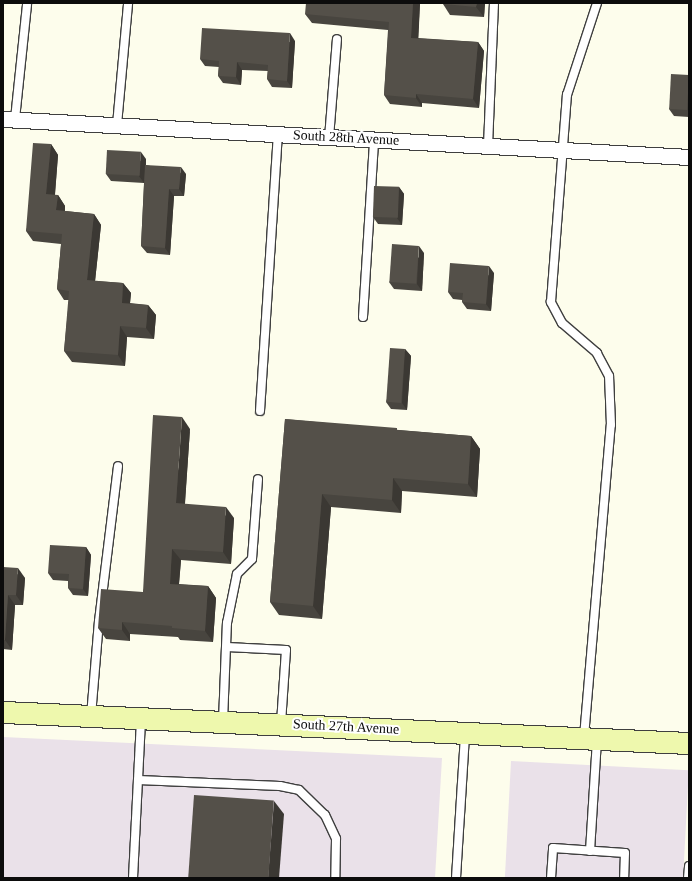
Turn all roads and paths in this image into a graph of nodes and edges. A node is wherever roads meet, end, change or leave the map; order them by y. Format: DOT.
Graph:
graph roads {
  1 [pos="128,3"];
  2 [pos="494,3"];
  3 [pos="597,3"];
  4 [pos="27,5"];
  5 [pos="337,39"];
  6 [pos="9,119"];
  7 [pos="117,125"];
  8 [pos="278,135"];
  9 [pos="329,138"];
  10 [pos="374,140"];
  11 [pos="488,146"];
  12 [pos="562,150"];
  13 [pos="689,157"];
  14 [pos="363,317"];
  15 [pos="260,410"];
  16 [pos="118,466"];
  17 [pos="258,479"];
  18 [pos="227,647"];
  19 [pos="3,712"];
  20 [pos="91,716"];
  21 [pos="141,718"];
  22 [pos="223,722"];
  23 [pos="281,724"];
  24 [pos="466,733"];
  25 [pos="591,739"];
  26 [pos="689,743"];
  27 [pos="138,780"];
  28 [pos="590,851"];
  29 [pos="689,866"];
  30 [pos="133,878"];
  31 [pos="335,878"];
  32 [pos="456,878"];
  33 [pos="551,878"];
  34 [pos="624,878"];
  35 [pos="688,878"];
  1 -- 7 [label="lane"];
  2 -- 11 [label="lane"];
  3 -- 12 [label="lane"];
  4 -- 6 [label="lane"];
  5 -- 9 [label="lane"];
  6 -- 7 [label="street, South 28th Avenue"];
  7 -- 8 [label="street, South 28th Avenue"];
  8 -- 9 [label="street, South 28th Avenue"];
  8 -- 15 [label="lane"];
  9 -- 10 [label="street, South 28th Avenue"];
  10 -- 11 [label="street, South 28th Avenue"];
  10 -- 14 [label="lane"];
  11 -- 12 [label="street, South 28th Avenue"];
  12 -- 13 [label="street, South 28th Avenue"];
  12 -- 25 [label="lane"];
  16 -- 20 [label="lane"];
  17 -- 18 [label="lane"];
  18 -- 22 [label="lane"];
  18 -- 23 [label="lane"];
  19 -- 20 [label="main road, South 27th Avenue"];
  20 -- 21 [label="main road, South 27th Avenue"];
  21 -- 22 [label="main road, South 27th Avenue"];
  21 -- 27 [label="lane"];
  22 -- 23 [label="main road, South 27th Avenue"];
  23 -- 24 [label="main road, South 27th Avenue"];
  24 -- 25 [label="main road, South 27th Avenue"];
  24 -- 32 [label="lane"];
  25 -- 26 [label="main road, South 27th Avenue"];
  25 -- 28 [label="lane"];
  27 -- 30 [label="lane"];
  27 -- 31 [label="lane"];
  28 -- 33 [label="lane"];
  28 -- 34 [label="lane"];
  29 -- 35 [label="lane"];
}
